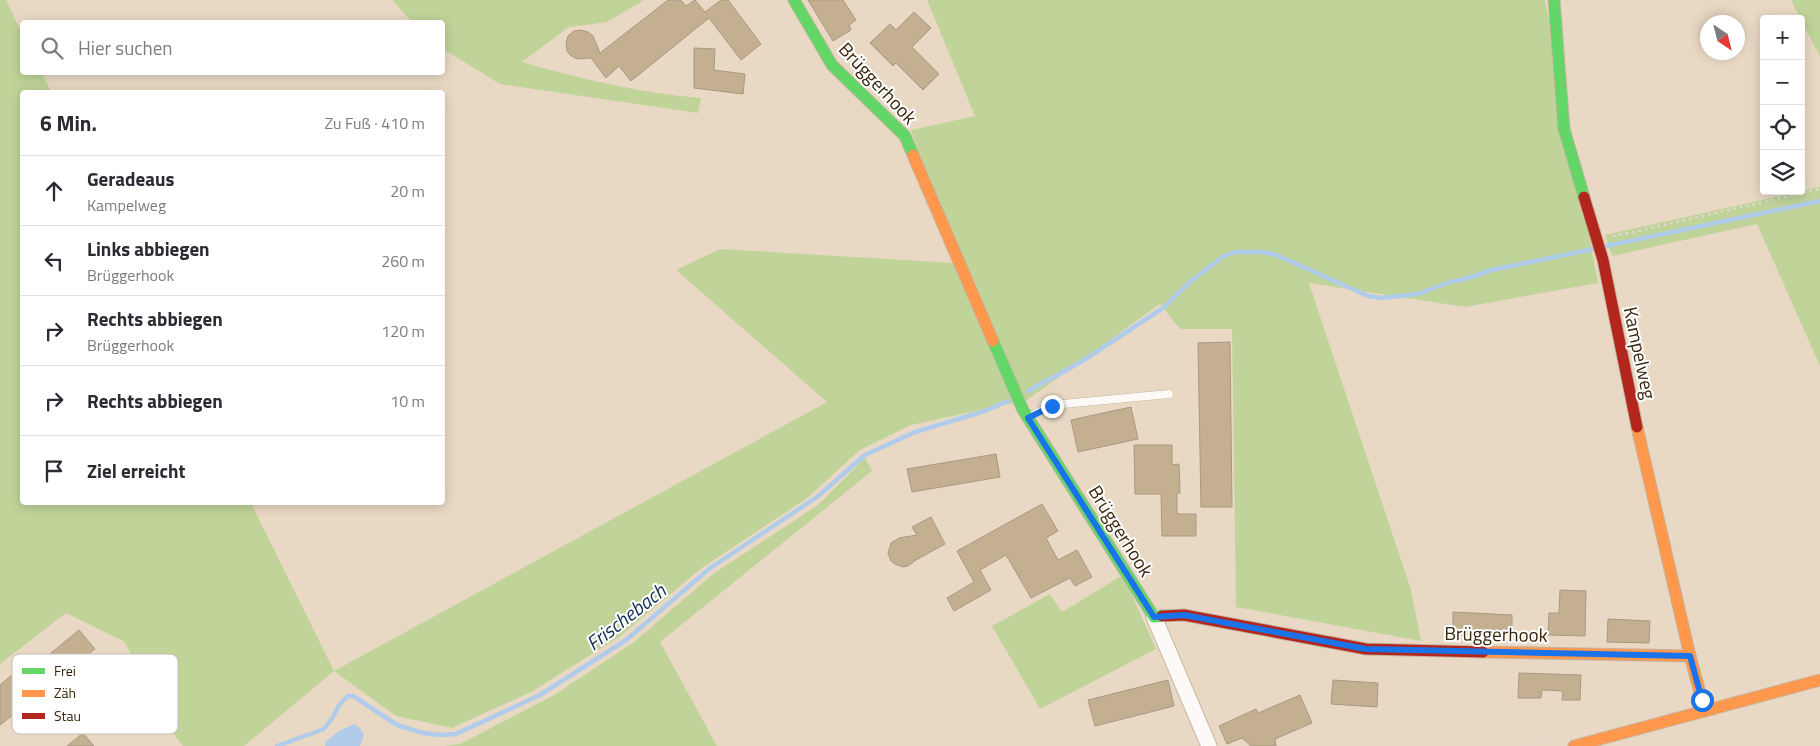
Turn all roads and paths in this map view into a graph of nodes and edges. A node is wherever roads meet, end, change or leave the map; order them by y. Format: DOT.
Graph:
graph roads {
  1 [pos="794,0"];
  2 [pos="1554,0"];
  3 [pos="1820,190"];
  4 [pos="1596,238"];
  5 [pos="1168,394"];
  6 [pos="1028,418"];
  7 [pos="1154,617"];
  8 [pos="1690,656"];
  9 [pos="1820,680"];
  10 [pos="1705,711"];
  11 [pos="1209,746"];
  12 [pos="1574,746"];
  1 -- 6 [label="street, Brüggerhook"];
  2 -- 4 [label="street, Kampelweg"];
  3 -- 4 [label="path"];
  4 -- 8 [label="street, Kampelweg"];
  5 -- 6 [label="lane"];
  6 -- 7 [label="street, Brüggerhook"];
  7 -- 8 [label="street, Brüggerhook"];
  7 -- 11 [label="street"];
  8 -- 10 [label="street, Kampelweg"];
  9 -- 10 [label="street"];
  10 -- 12 [label="street"];
}
